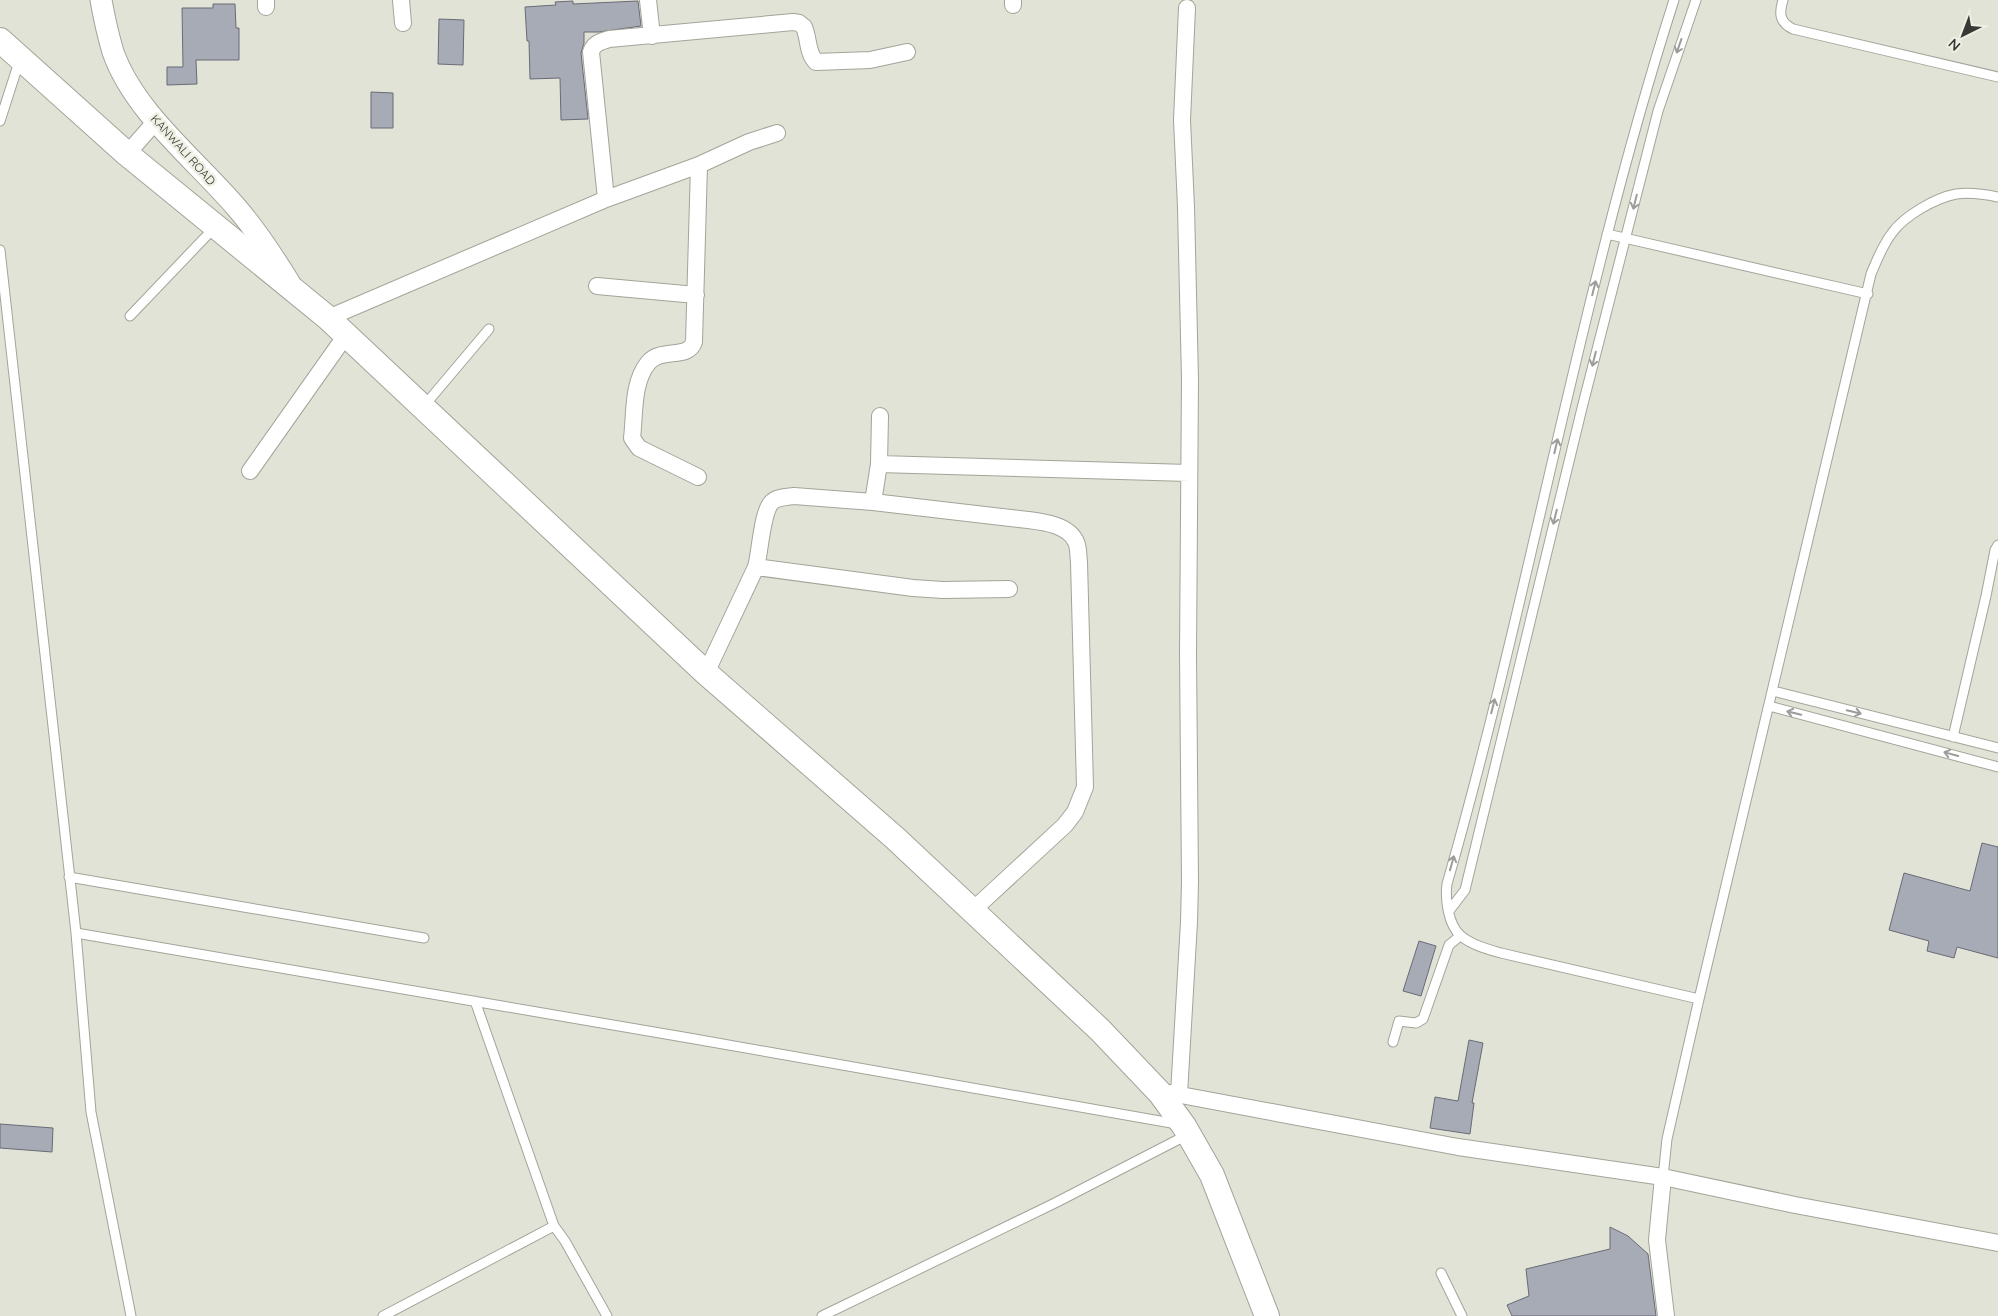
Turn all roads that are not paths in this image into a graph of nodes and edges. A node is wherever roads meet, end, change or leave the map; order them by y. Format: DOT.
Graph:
graph roads {
  1 [pos="101,0"];
  2 [pos="401,0"];
  3 [pos="648,0"];
  4 [pos="1674,0"];
  5 [pos="1696,0"];
  6 [pos="1783,0"];
  7 [pos="1187,8"];
  8 [pos="403,23"];
  9 [pos="652,36"];
  10 [pos="0,40"];
  11 [pos="907,52"];
  12 [pos="20,57"];
  13 [pos="1998,77"];
  14 [pos="0,121"];
  15 [pos="156,121"];
  16 [pos="776,132"];
  17 [pos="128,154"];
  18 [pos="700,165"];
  19 [pos="1998,197"];
  20 [pos="606,199"];
  21 [pos="216,226"];
  22 [pos="1607,234"];
  23 [pos="1625,239"];
  24 [pos="0,250"];
  25 [pos="291,286"];
  26 [pos="597,286"];
  27 [pos="1868,294"];
  28 [pos="696,295"];
  29 [pos="130,316"];
  30 [pos="328,318"];
  31 [pos="489,329"];
  32 [pos="346,335"];
  33 [pos="424,406"];
  34 [pos="880,416"];
  35 [pos="879,464"];
  36 [pos="250,471"];
  37 [pos="1189,473"];
  38 [pos="698,477"];
  39 [pos="872,502"];
  40 [pos="1998,545"];
  41 [pos="756,568"];
  42 [pos="1009,589"];
  43 [pos="706,673"];
  44 [pos="1773,691"];
  45 [pos="1769,706"];
  46 [pos="1953,737"];
  47 [pos="1998,748"];
  48 [pos="1998,767"];
  49 [pos="69,877"];
  50 [pos="973,910"];
  51 [pos="1449,911"];
  52 [pos="76,933"];
  53 [pos="1460,936"];
  54 [pos="424,938"];
  55 [pos="1699,999"];
  56 [pos="474,1001"];
  57 [pos="1393,1042"];
  58 [pos="1169,1093"];
  59 [pos="1186,1130"];
  60 [pos="1663,1177"];
  61 [pos="554,1226"];
  62 [pos="1998,1243"];
  63 [pos="1441,1273"];
  64 [pos="131,1316"];
  65 [pos="382,1316"];
  66 [pos="607,1316"];
  67 [pos="822,1316"];
  68 [pos="1267,1316"];
  69 [pos="1462,1316"];
  70 [pos="1666,1316"];
  1 -- 15 [label="street, KANWALI ROAD"];
  2 -- 8 [label="street"];
  3 -- 9 [label="street"];
  4 -- 22 [label="lane"];
  5 -- 23 [label="lane, one-way"];
  6 -- 13 [label="lane"];
  7 -- 37 [label="street"];
  9 -- 11 [label="street"];
  9 -- 20 [label="street"];
  10 -- 12 [label="main road"];
  12 -- 14 [label="lane"];
  12 -- 17 [label="main road"];
  15 -- 17 [label="street"];
  15 -- 25 [label="street, KANWALI ROAD"];
  16 -- 18 [label="street"];
  17 -- 21 [label="main road"];
  18 -- 20 [label="street"];
  18 -- 28 [label="street"];
  19 -- 27 [label="lane"];
  20 -- 30 [label="street"];
  21 -- 25 [label="main road"];
  21 -- 29 [label="lane"];
  22 -- 23 [label="lane"];
  51 -- 22 [label="lane, one-way"];
  23 -- 27 [label="lane"];
  23 -- 51 [label="lane, one-way"];
  24 -- 49 [label="lane"];
  25 -- 30 [label="main road"];
  26 -- 28 [label="street"];
  27 -- 44 [label="lane"];
  28 -- 38 [label="street"];
  30 -- 32 [label="main road"];
  31 -- 33 [label="lane"];
  32 -- 33 [label="main road"];
  32 -- 36 [label="street"];
  33 -- 43 [label="main road"];
  34 -- 35 [label="street"];
  35 -- 37 [label="street"];
  35 -- 39 [label="street"];
  37 -- 58 [label="street"];
  39 -- 41 [label="street"];
  39 -- 50 [label="street"];
  40 -- 46 [label="lane"];
  41 -- 42 [label="street"];
  41 -- 43 [label="street"];
  43 -- 50 [label="main road"];
  44 -- 45 [label="lane"];
  44 -- 46 [label="lane, one-way"];
  48 -- 45 [label="lane, one-way"];
  45 -- 55 [label="lane"];
  46 -- 47 [label="lane"];
  49 -- 52 [label="lane"];
  49 -- 54 [label="lane"];
  50 -- 58 [label="main road"];
  51 -- 53 [label="lane"];
  52 -- 56 [label="lane"];
  52 -- 64 [label="lane"];
  53 -- 55 [label="lane"];
  53 -- 57 [label="lane"];
  55 -- 60 [label="lane"];
  56 -- 59 [label="lane"];
  56 -- 61 [label="lane"];
  58 -- 59 [label="main road"];
  58 -- 60 [label="street"];
  59 -- 67 [label="lane"];
  59 -- 68 [label="main road"];
  60 -- 62 [label="street"];
  60 -- 70 [label="street"];
  61 -- 65 [label="lane"];
  61 -- 66 [label="lane"];
  63 -- 69 [label="lane"];
}
